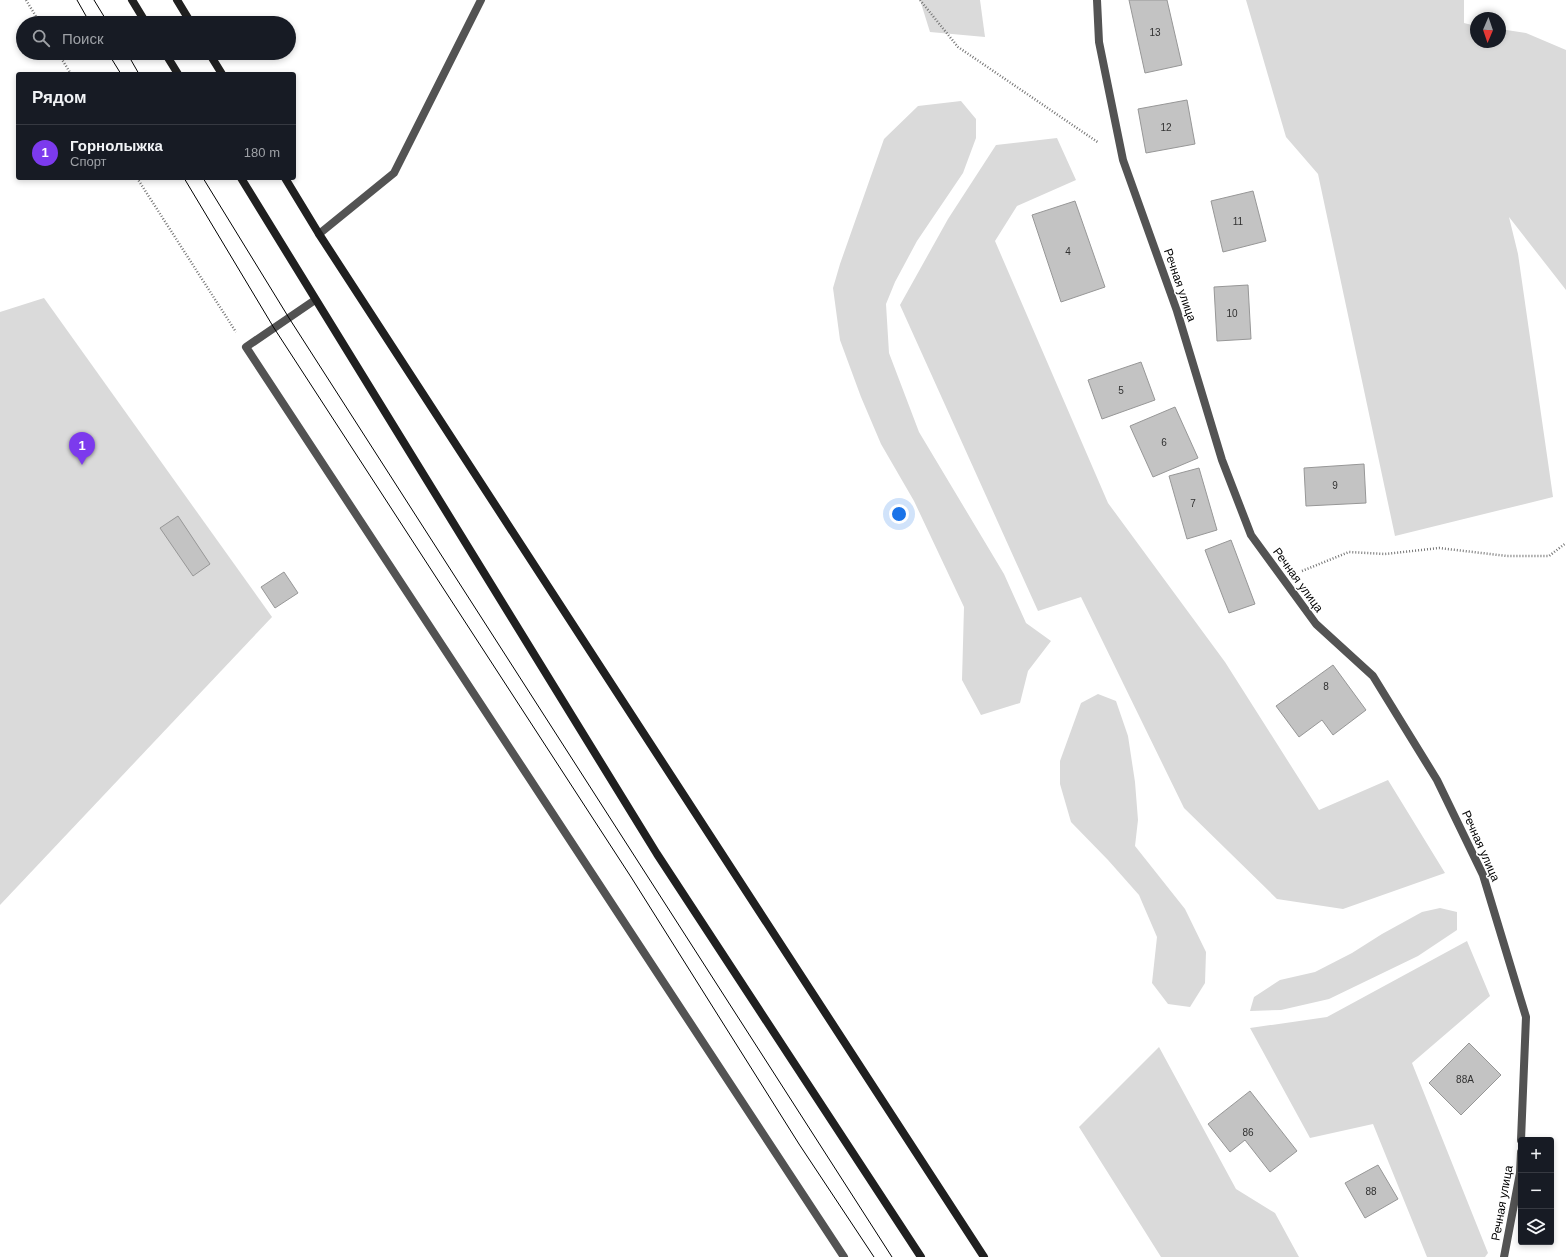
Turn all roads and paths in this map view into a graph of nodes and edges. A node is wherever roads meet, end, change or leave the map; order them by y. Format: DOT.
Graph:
graph roads {
  1 [pos="26,0"];
  2 [pos="132,0"];
  3 [pos="177,0"];
  4 [pos="480,0"];
  5 [pos="920,0"];
  6 [pos="1097,0"];
  7 [pos="36,16"];
  8 [pos="142,16"];
  9 [pos="187,16"];
  10 [pos="62,60"];
  11 [pos="169,60"];
  12 [pos="213,60"];
  13 [pos="70,72"];
  14 [pos="177,72"];
  15 [pos="221,72"];
  16 [pos="1123,160"];
  17 [pos="139,180"];
  18 [pos="242,180"];
  19 [pos="286,180"];
  20 [pos="319,234"];
  21 [pos="315,300"];
  22 [pos="246,347"];
  23 [pos="1566,543"];
  24 [pos="1283,579"];
  25 [pos="1522,1137"];
  26 [pos="1520,1173"];
  27 [pos="844,1257"];
  28 [pos="921,1257"];
  29 [pos="984,1257"];
  30 [pos="1504,1257"];
  1 -- 7 [label="path"];
  2 -- 8 [label="main road"];
  3 -- 9 [label="main road"];
  4 -- 20 [label="street"];
  5 -- 16 [label="path"];
  6 -- 16 [label="street, Речная улица"];
  10 -- 13 [label="path"];
  11 -- 14 [label="main road"];
  12 -- 15 [label="main road"];
  16 -- 24 [label="street, Речная улица"];
  17 -- 22 [label="path"];
  18 -- 21 [label="main road"];
  19 -- 20 [label="main road"];
  20 -- 29 [label="main road"];
  21 -- 22 [label="street"];
  21 -- 28 [label="main road"];
  22 -- 27 [label="street"];
  23 -- 24 [label="path"];
  24 -- 25 [label="street, Речная улица"];
  26 -- 30 [label="street, Речная улица"];
}
